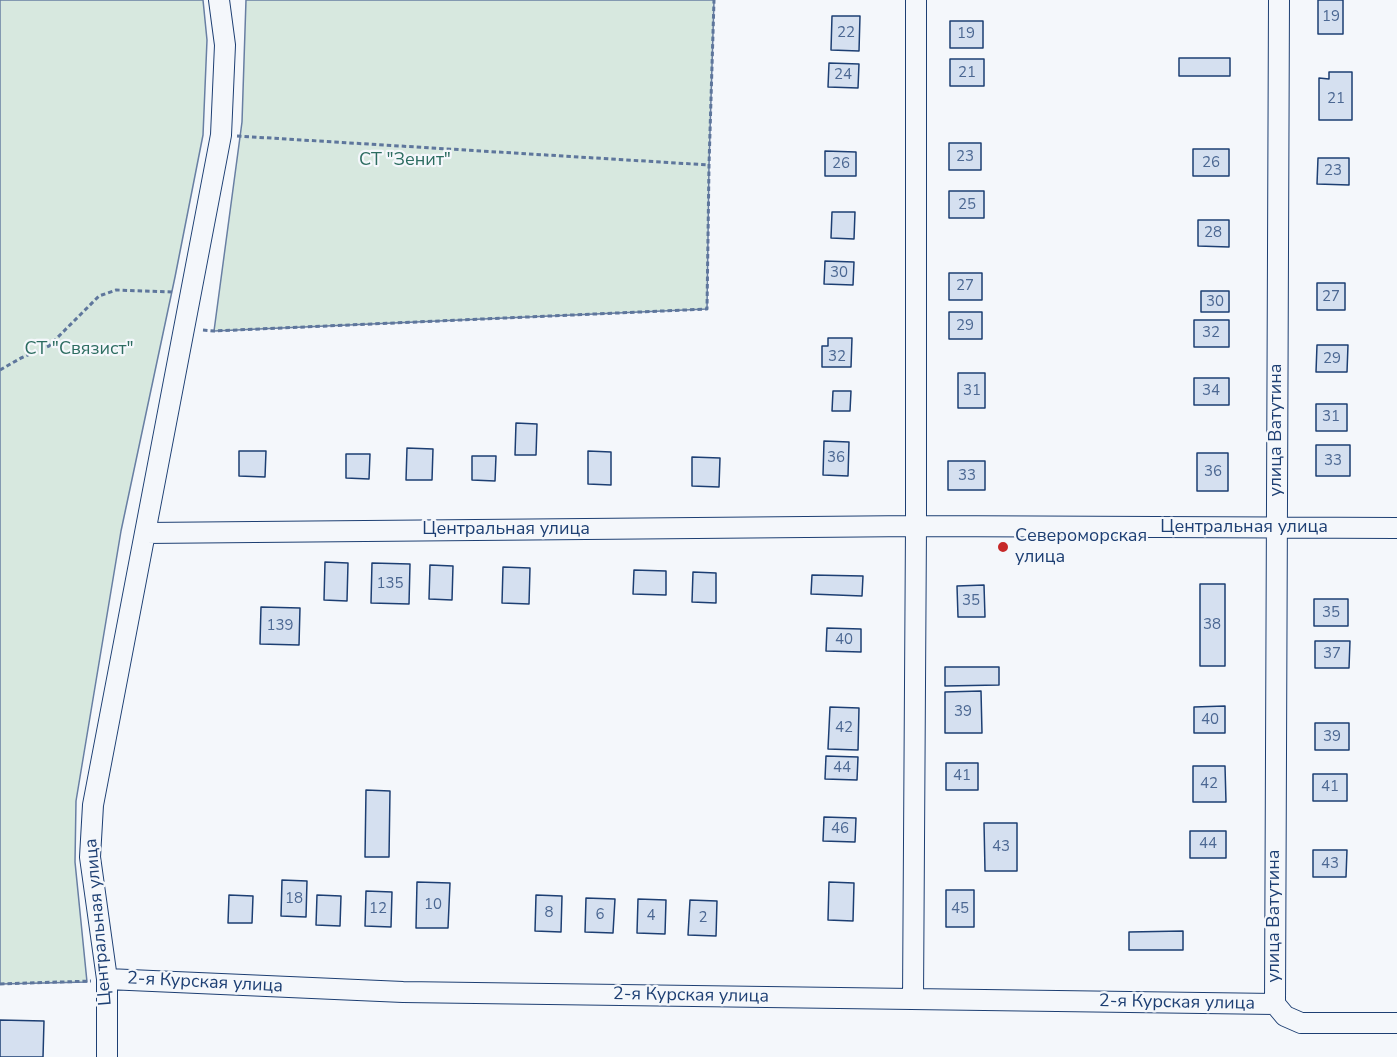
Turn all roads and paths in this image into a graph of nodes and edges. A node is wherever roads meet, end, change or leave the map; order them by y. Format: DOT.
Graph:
graph roads {
  1 [pos="219,0"];
  2 [pos="714,0"];
  3 [pos="916,0"];
  4 [pos="1279,0"];
  5 [pos="221,135"];
  6 [pos="709,165"];
  7 [pos="191,293"];
  8 [pos="184,328"];
  9 [pos="0,370"];
  10 [pos="916,526"];
  11 [pos="1397,528"];
  12 [pos="1277,529"];
  13 [pos="145,532"];
  14 [pos="107,979"];
  15 [pos="0,984"];
  16 [pos="913,999"];
  17 [pos="1275,1004"];
  18 [pos="1397,1023"];
  19 [pos="107,1057"];
  1 -- 5 [label="street"];
  2 -- 6 [label="path"];
  3 -- 10 [label="street"];
  4 -- 12 [label="street, улица Ватутина"];
  5 -- 6 [label="path"];
  5 -- 7 [label="street"];
  6 -- 8 [label="path"];
  7 -- 8 [label="street"];
  7 -- 9 [label="path"];
  8 -- 13 [label="street"];
  10 -- 12 [label="street, Центральная улица"];
  10 -- 13 [label="street, Центральная улица"];
  10 -- 16 [label="street"];
  11 -- 12 [label="street, Центральная улица"];
  12 -- 17 [label="street, улица Ватутина"];
  13 -- 14 [label="street, Центральная улица"];
  14 -- 15 [label="path"];
  14 -- 16 [label="street, 2-я Курская улица"];
  14 -- 19 [label="street, Центральная улица"];
  16 -- 17 [label="street, 2-я Курская улица"];
  17 -- 18 [label="street"];
}
